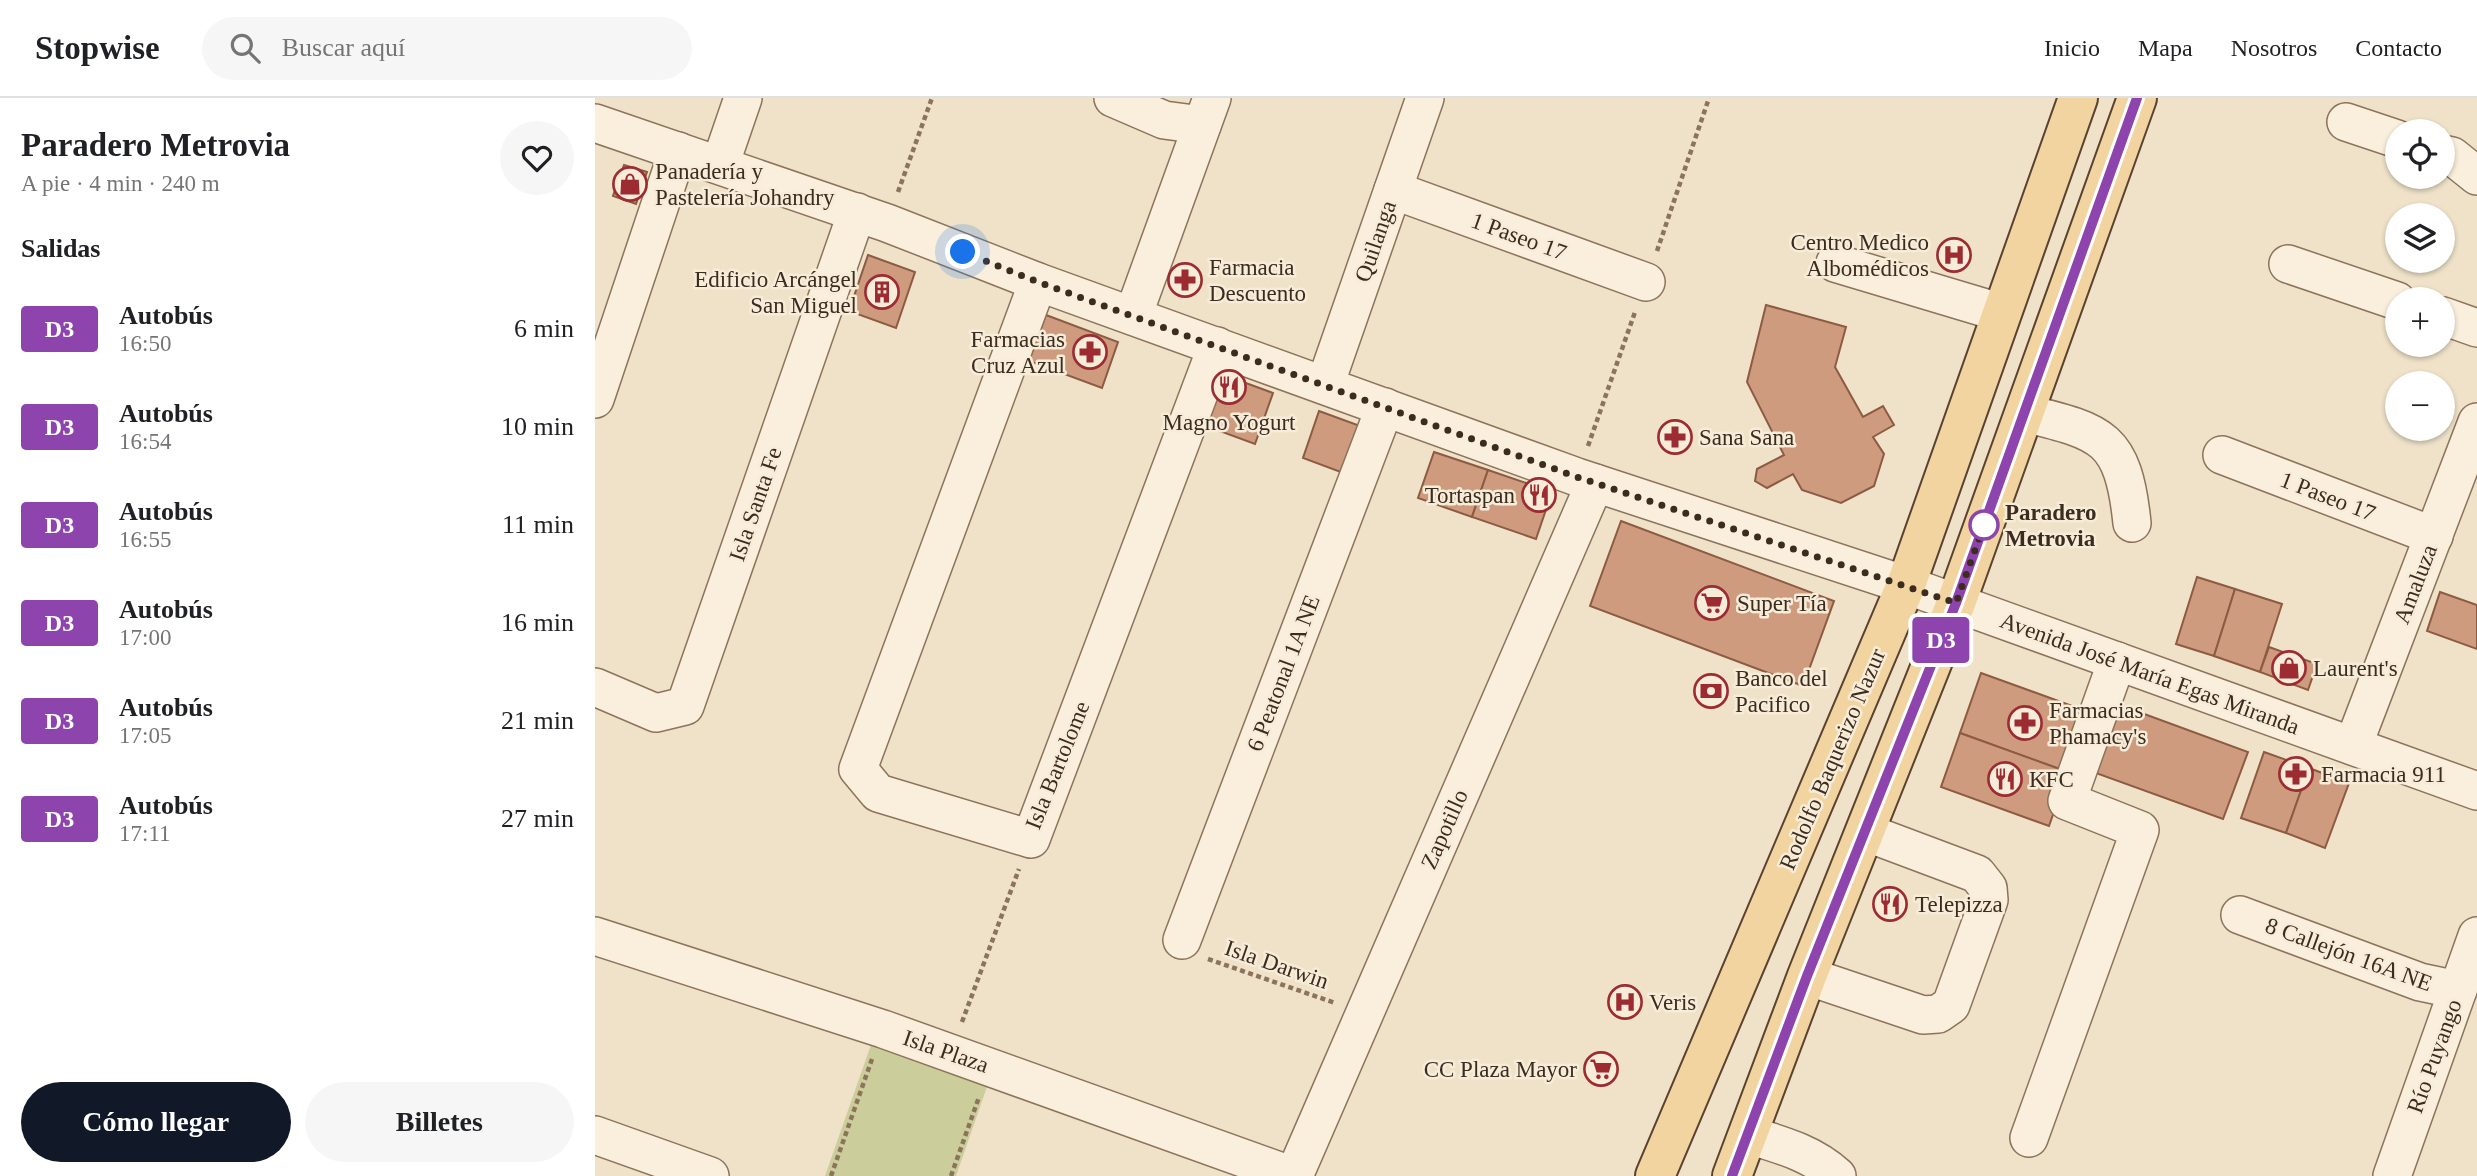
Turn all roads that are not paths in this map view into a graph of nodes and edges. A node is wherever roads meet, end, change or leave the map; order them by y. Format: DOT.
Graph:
graph roads {
  1 [pos="743,98"];
  2 [pos="1113,98"];
  3 [pos="1425,98"];
  4 [pos="2078,98"];
  5 [pos="2137,98"];
  6 [pos="1207,111"];
  7 [pos="595,122"];
  8 [pos="2346,122"];
  9 [pos="2385,135"];
  10 [pos="678,151"];
  11 [pos="2455,158"];
  12 [pos="720,165"];
  13 [pos="2477,176"];
  14 [pos="1393,190"];
  15 [pos="872,217"];
  16 [pos="1835,263"];
  17 [pos="2288,264"];
  18 [pos="1038,282"];
  19 [pos="1646,282"];
  20 [pos="2385,297"];
  21 [pos="2002,313"];
  22 [pos="1133,316"];
  23 [pos="2455,320"];
  24 [pos="2477,328"];
  25 [pos="1217,346"];
  26 [pos="1325,385"];
  27 [pos="595,399"];
  28 [pos="1385,407"];
  29 [pos="2024,413"];
  30 [pos="2477,422"];
  31 [pos="2222,455"];
  32 [pos="1595,483"];
  33 [pos="2132,523"];
  34 [pos="2434,536"];
  35 [pos="1906,585"];
  36 [pos="1956,603"];
  37 [pos="2117,661"];
  38 [pos="595,687"];
  39 [pos="2353,746"];
  40 [pos="2477,791"];
  41 [pos="1865,832"];
  42 [pos="2240,915"];
  43 [pos="595,936"];
  44 [pos="2477,936"];
  45 [pos="1182,940"];
  46 [pos="1807,976"];
  47 [pos="2458,990"];
  48 [pos="595,1135"];
  49 [pos="1749,1135"];
  50 [pos="2029,1138"];
  51 [pos="710,1176"];
  52 [pos="1294,1176"];
  53 [pos="1655,1176"];
  54 [pos="1732,1176"];
  55 [pos="1837,1176"];
  56 [pos="2392,1176"];
  1 -- 12 [label="street"];
  2 -- 6 [label="street"];
  3 -- 14 [label="street, Quilanga"];
  4 -- 21 [label="main road, Rodolfo Baquerizo Nazur"];
  5 -- 29 [label="main road"];
  6 -- 22 [label="street"];
  7 -- 10 [label="street, Avenida José María Egas Miranda"];
  8 -- 9 [label="street"];
  10 -- 12 [label="street, Avenida José María Egas Miranda"];
  10 -- 27 [label="street"];
  11 -- 13 [label="street"];
  12 -- 15 [label="street, Avenida José María Egas Miranda"];
  14 -- 19 [label="street, 1 Paseo 17"];
  14 -- 26 [label="street, Quilanga"];
  15 -- 18 [label="street, Avenida José María Egas Miranda"];
  15 -- 38 [label="street, Isla Santa Fe"];
  16 -- 21 [label="street"];
  17 -- 20 [label="street"];
  18 -- 22 [label="street, Avenida José María Egas Miranda"];
  18 -- 25 [label="street, Isla Bartolome"];
  21 -- 35 [label="main road, Rodolfo Baquerizo Nazur"];
  22 -- 25 [label="street, Avenida José María Egas Miranda"];
  23 -- 24 [label="street"];
  25 -- 26 [label="street, Avenida José María Egas Miranda"];
  26 -- 28 [label="street, Avenida José María Egas Miranda"];
  28 -- 32 [label="street, Avenida José María Egas Miranda"];
  28 -- 45 [label="street, 6 Peatonal 1A NE"];
  29 -- 33 [label="street"];
  29 -- 36 [label="main road"];
  30 -- 34 [label="street, Amaluza"];
  31 -- 34 [label="street, 1 Paseo 17"];
  32 -- 35 [label="street, Avenida José María Egas Miranda"];
  32 -- 52 [label="street, Zapotillo"];
  34 -- 39 [label="street, Amaluza"];
  35 -- 36 [label="street, Avenida José María Egas Miranda"];
  35 -- 53 [label="main road, Rodolfo Baquerizo Nazur"];
  36 -- 37 [label="street, Avenida José María Egas Miranda"];
  36 -- 41 [label="main road"];
  37 -- 39 [label="street, Avenida José María Egas Miranda"];
  37 -- 50 [label="street"];
  39 -- 40 [label="street, Avenida José María Egas Miranda"];
  41 -- 46 [label="main road"];
  41 -- 46 [label="street"];
  42 -- 47 [label="street, 8 Callejón 16A NE"];
  43 -- 52 [label="street, Isla Plaza"];
  44 -- 47 [label="street, Río Puyango"];
  46 -- 49 [label="main road"];
  47 -- 56 [label="street, Río Puyango"];
  48 -- 51 [label="street"];
  49 -- 54 [label="main road"];
  49 -- 55 [label="street"];
}
